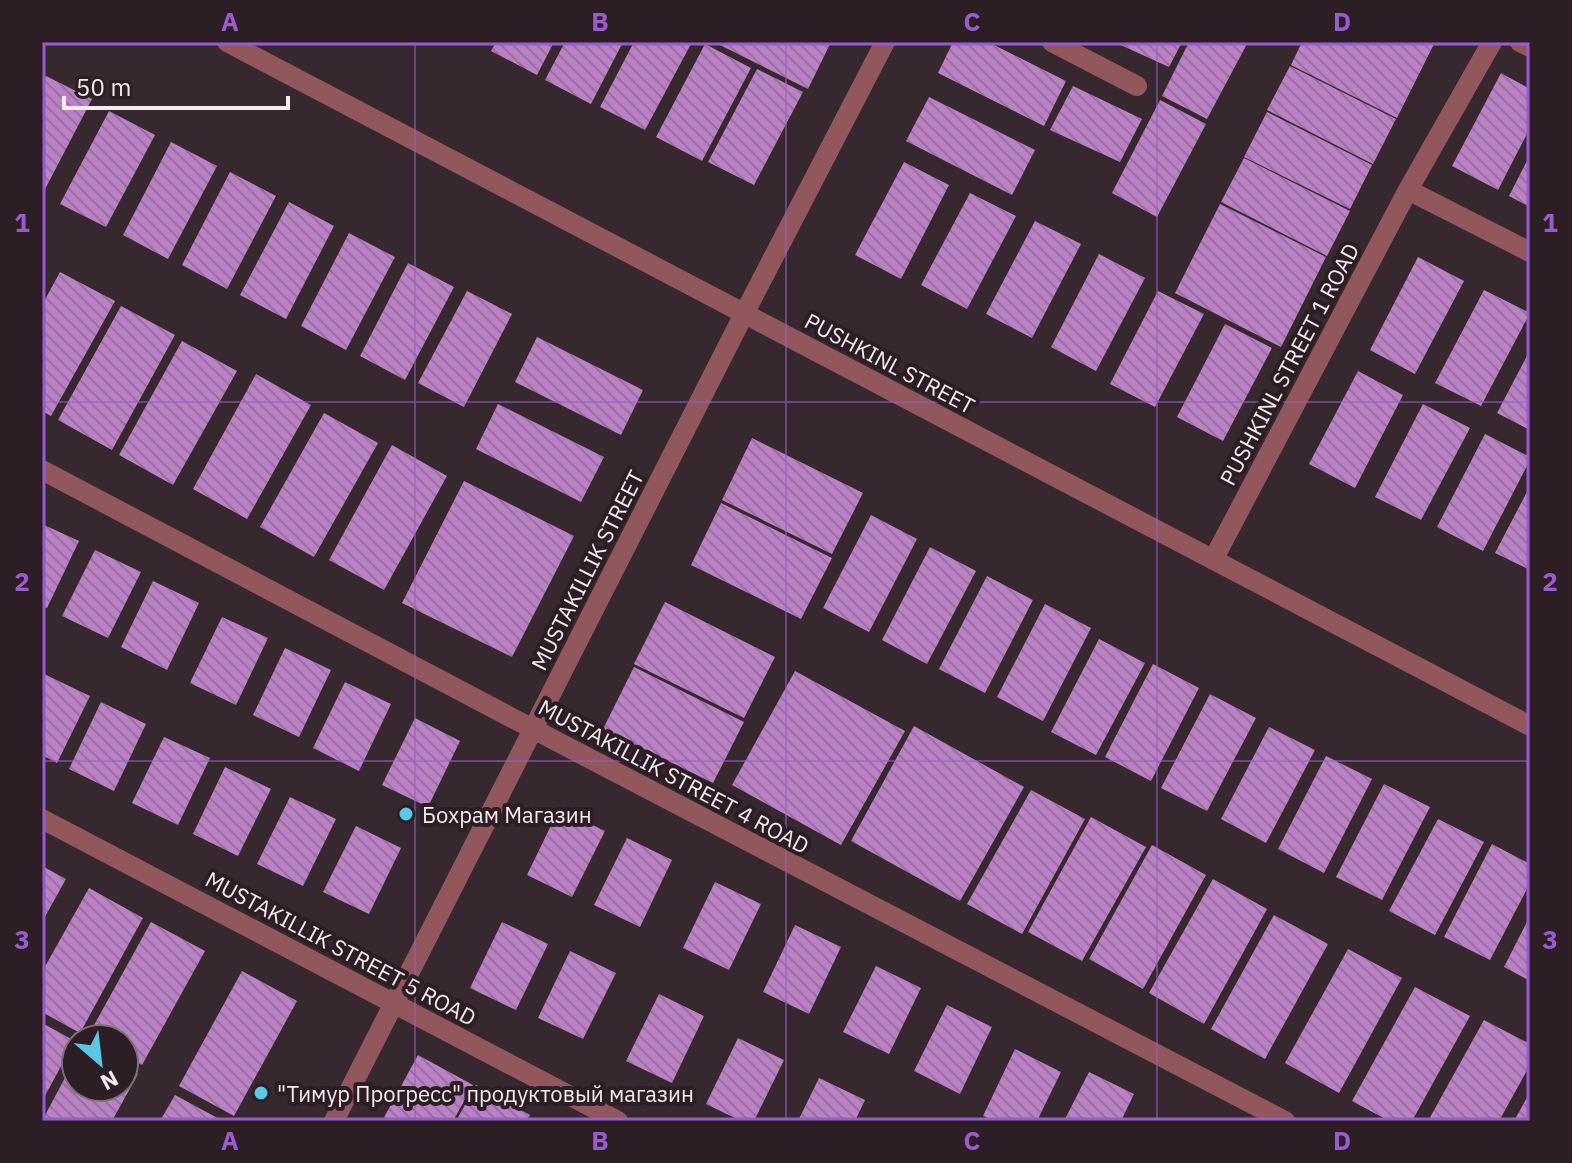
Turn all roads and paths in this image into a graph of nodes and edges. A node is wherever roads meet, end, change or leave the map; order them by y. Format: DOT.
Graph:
graph roads {
  1 [pos="227,42"];
  2 [pos="885,42"];
  3 [pos="1052,42"];
  4 [pos="1492,42"];
  5 [pos="1520,42"];
  6 [pos="1530,47"];
  7 [pos="1137,86"];
  8 [pos="1408,190"];
  9 [pos="1530,252"];
  10 [pos="744,314"];
  11 [pos="42,470"];
  12 [pos="1213,560"];
  13 [pos="1530,726"];
  14 [pos="533,729"];
  15 [pos="42,819"];
  16 [pos="394,1003"];
  17 [pos="334,1121"];
  18 [pos="618,1121"];
  19 [pos="1285,1121"];
  1 -- 10 [label="street, PUSHKINL STREET"];
  2 -- 10 [label="street, MUSTAKILLIK STREET"];
  3 -- 7 [label="street"];
  4 -- 8 [label="street, PUSHKINL STREET 1 ROAD"];
  5 -- 6 [label="street"];
  8 -- 9 [label="street"];
  8 -- 12 [label="street, PUSHKINL STREET 1 ROAD"];
  10 -- 12 [label="street, PUSHKINL STREET"];
  10 -- 14 [label="street, MUSTAKILLIK STREET"];
  11 -- 14 [label="street, MUSTAKILLIK STREET 4 ROAD"];
  12 -- 13 [label="street, PUSHKINL STREET"];
  14 -- 16 [label="street, MUSTAKILLIK STREET"];
  14 -- 19 [label="street, MUSTAKILLIK STREET 4 ROAD"];
  15 -- 16 [label="street, MUSTAKILLIK STREET 5 ROAD"];
  16 -- 17 [label="street, MUSTAKILLIK STREET"];
  16 -- 18 [label="street, MUSTAKILLIK STREET 5 ROAD"];
}
